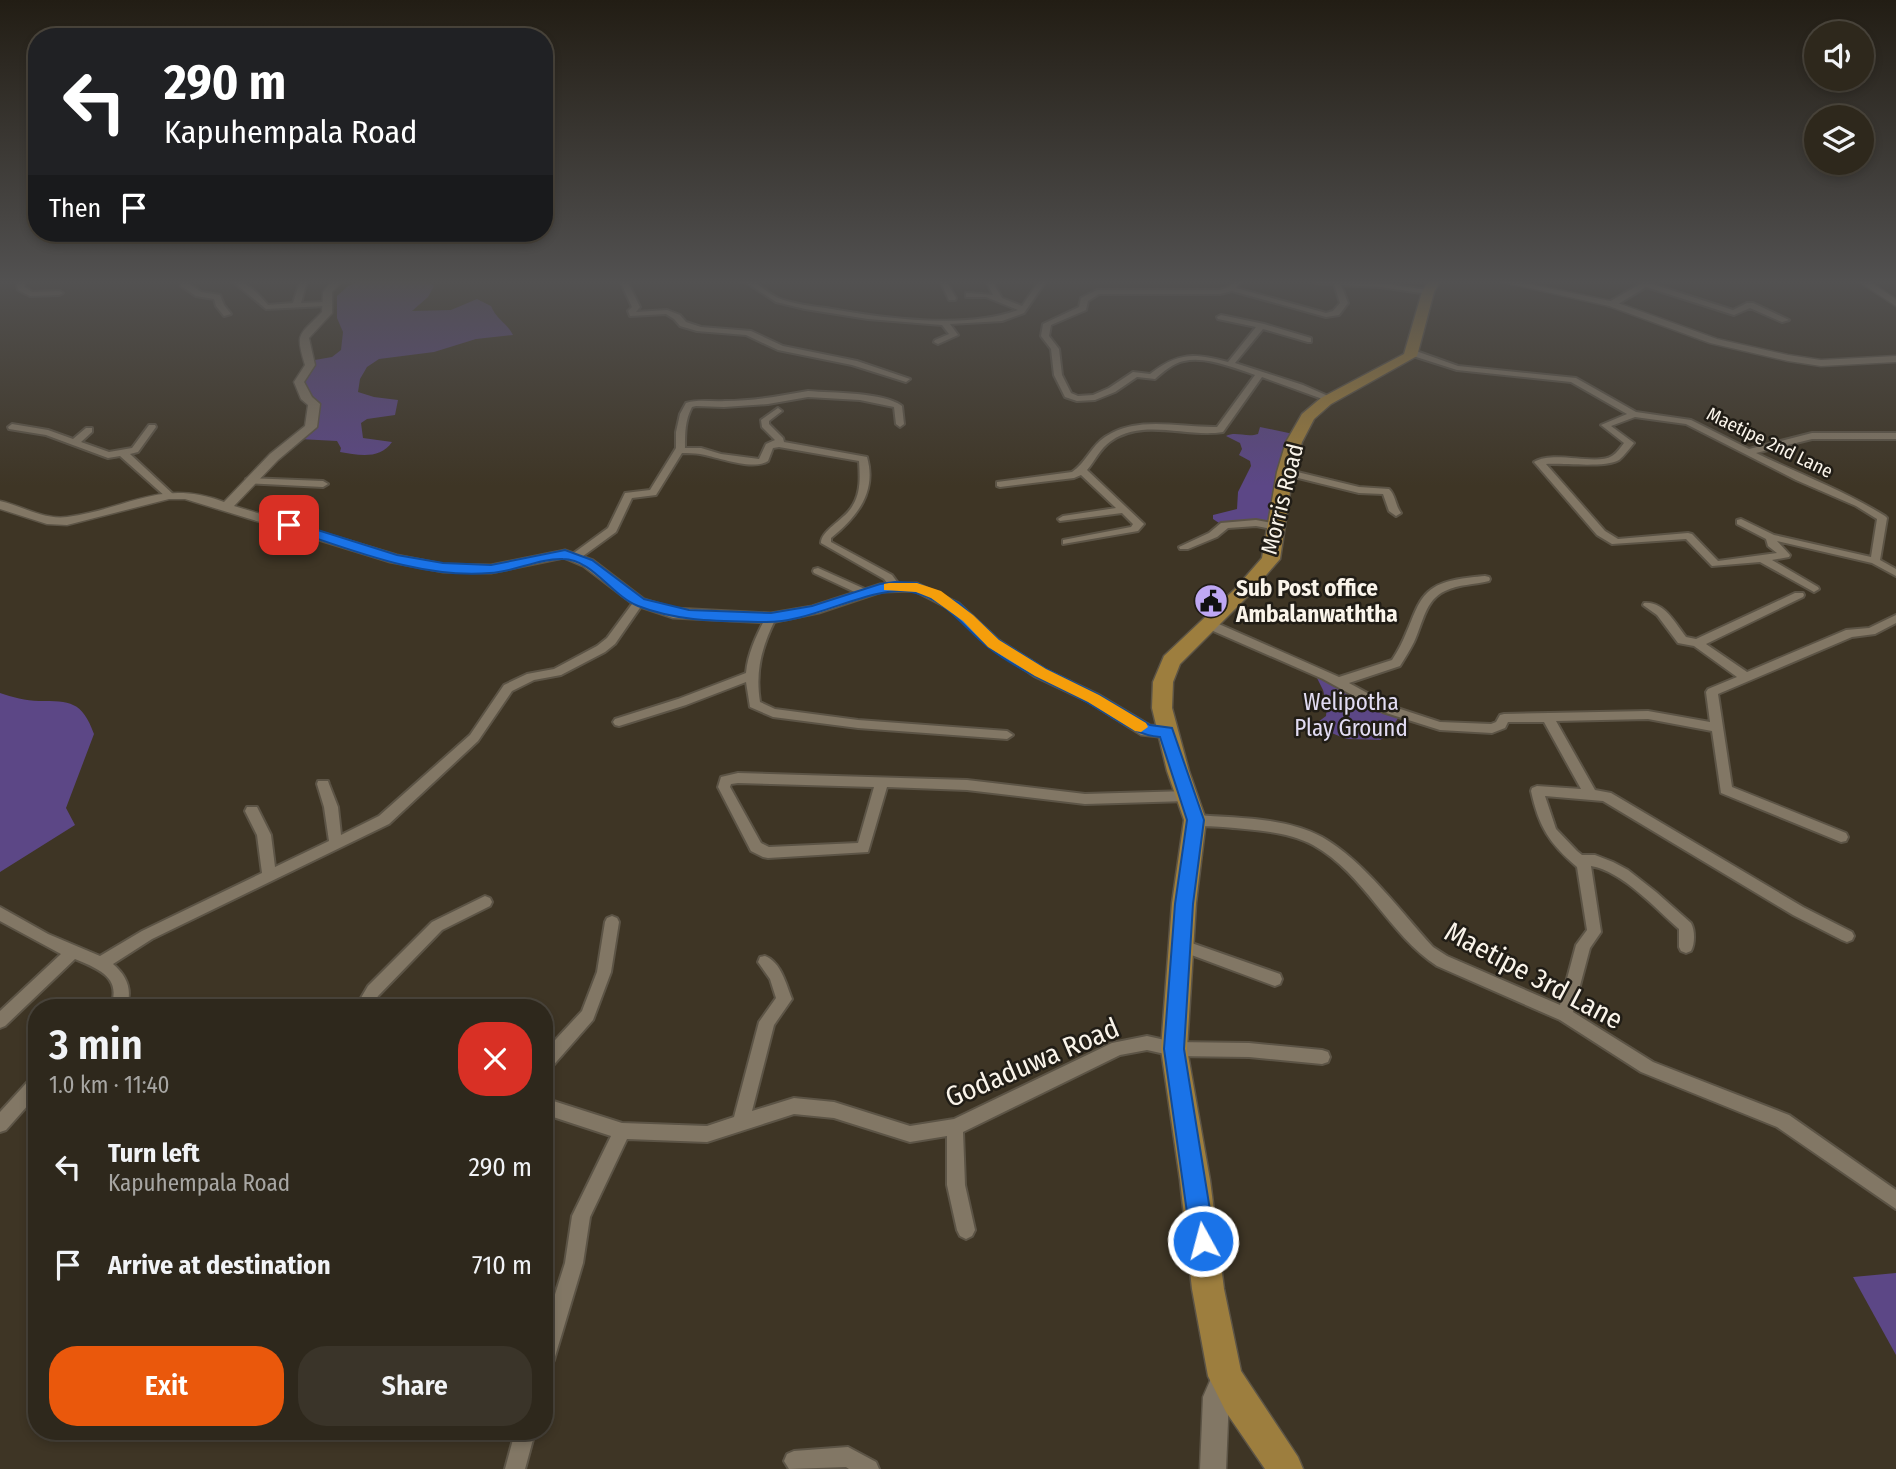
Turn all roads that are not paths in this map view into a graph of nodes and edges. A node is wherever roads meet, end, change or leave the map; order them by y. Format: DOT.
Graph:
graph roads {
  1 [pos="305,350"];
  2 [pos="789,350"];
  3 [pos="1055,350"];
  4 [pos="1242,350"];
  5 [pos="1414,350"];
  6 [pos="1751,350"];
  7 [pos="1413,353"];
  8 [pos="1896,359"];
  9 [pos="1230,365"];
  10 [pos="1260,374"];
  11 [pos="906,379"];
  12 [pos="1332,399"];
  13 [pos="778,411"];
  14 [pos="1634,414"];
  15 [pos="900,424"];
  16 [pos="12,427"];
  17 [pos="152,427"];
  18 [pos="89,430"];
  19 [pos="1896,436"];
  20 [pos="74,443"];
  21 [pos="779,444"];
  22 [pos="681,450"];
  23 [pos="1749,452"];
  24 [pos="122,453"];
  25 [pos="1082,471"];
  26 [pos="1285,472"];
  27 [pos="249,481"];
  28 [pos="323,484"];
  29 [pos="1000,484"];
  30 [pos="169,495"];
  31 [pos="0,505"];
  32 [pos="226,507"];
  33 [pos="1125,510"];
  34 [pos="1396,513"];
  35 [pos="1063,519"];
  36 [pos="1741,522"];
  37 [pos="1278,527"];
  38 [pos="1771,537"];
  39 [pos="1067,542"];
  40 [pos="1184,547"];
  41 [pos="575,557"];
  42 [pos="1762,559"];
  43 [pos="1875,561"];
  44 [pos="818,571"];
  45 [pos="1896,573"];
  46 [pos="1485,579"];
  47 [pos="895,586"];
  48 [pos="1814,589"];
  49 [pos="863,592"];
  50 [pos="1799,595"];
  51 [pos="639,602"];
  52 [pos="1648,605"];
  53 [pos="1893,617"];
  54 [pos="771,618"];
  55 [pos="1208,624"];
  56 [pos="1697,643"];
  57 [pos="750,676"];
  58 [pos="1747,677"];
  59 [pos="1338,682"];
  60 [pos="1548,718"];
  61 [pos="619,722"];
  62 [pos="1717,728"];
  63 [pos="1167,732"];
  64 [pos="1007,735"];
  65 [pos="881,781"];
  66 [pos="323,784"];
  67 [pos="1591,794"];
  68 [pos="1188,796"];
  69 [pos="252,811"];
  70 [pos="1195,820"];
  71 [pos="1841,837"];
  72 [pos="336,843"];
  73 [pos="1583,864"];
  74 [pos="269,877"];
  75 [pos="485,902"];
  76 [pos="2,918"];
  77 [pos="612,922"];
  78 [pos="1847,936"];
  79 [pos="1183,946"];
  80 [pos="1686,947"];
  81 [pos="73,952"];
  82 [pos="765,962"];
  83 [pos="102,963"];
  84 [pos="1275,979"];
  85 [pos="122,999"];
  86 [pos="368,999"];
  87 [pos="1565,1015"];
  88 [pos="0,1021"];
  89 [pos="1174,1049"];
  90 [pos="553,1054"];
  91 [pos="1322,1057"];
  92 [pos="28,1093"];
  93 [pos="553,1109"];
  94 [pos="741,1123"];
  95 [pos="0,1124"];
  96 [pos="955,1127"];
  97 [pos="622,1131"];
  98 [pos="1896,1200"];
  99 [pos="966,1230"];
  100 [pos="553,1331"];
  101 [pos="1225,1376"];
  102 [pos="523,1440"];
  103 [pos="794,1461"];
  104 [pos="515,1469"];
  105 [pos="869,1469"];
  106 [pos="1213,1469"];
  107 [pos="1286,1469"];
  1 -- 27 [label="street"];
  2 -- 11 [label="street"];
  3 -- 9 [label="street"];
  4 -- 9 [label="street"];
  5 -- 7 [label="main road"];
  6 -- 8 [label="street"];
  7 -- 12 [label="main road, Morris Road"];
  7 -- 14 [label="street, Maetipe 2nd Lane"];
  9 -- 10 [label="street"];
  10 -- 12 [label="street"];
  10 -- 25 [label="street"];
  12 -- 26 [label="main road, Morris Road"];
  13 -- 21 [label="street"];
  14 -- 23 [label="street, Maetipe 2nd Lane"];
  14 -- 42 [label="street"];
  15 -- 22 [label="street"];
  16 -- 20 [label="street"];
  17 -- 24 [label="street"];
  18 -- 20 [label="street"];
  19 -- 23 [label="street"];
  20 -- 24 [label="street"];
  21 -- 22 [label="street"];
  21 -- 47 [label="street"];
  22 -- 41 [label="street"];
  23 -- 43 [label="street, Maetipe 2nd Lane"];
  24 -- 30 [label="street"];
  25 -- 29 [label="street"];
  25 -- 33 [label="street"];
  26 -- 34 [label="street"];
  26 -- 37 [label="main road, Morris Road"];
  27 -- 28 [label="street"];
  27 -- 32 [label="street"];
  30 -- 31 [label="street"];
  30 -- 32 [label="street"];
  32 -- 41 [label="street"];
  33 -- 35 [label="street"];
  33 -- 39 [label="street"];
  36 -- 38 [label="street"];
  37 -- 40 [label="street"];
  37 -- 55 [label="main road, Morris Road"];
  38 -- 42 [label="street"];
  38 -- 43 [label="street"];
  41 -- 51 [label="street"];
  42 -- 48 [label="street"];
  43 -- 45 [label="street"];
  44 -- 49 [label="street"];
  46 -- 59 [label="street"];
  47 -- 49 [label="street"];
  47 -- 63 [label="street"];
  49 -- 54 [label="street"];
  50 -- 56 [label="street"];
  51 -- 54 [label="street"];
  51 -- 72 [label="street"];
  52 -- 56 [label="street"];
  53 -- 58 [label="street"];
  54 -- 57 [label="street"];
  55 -- 59 [label="street"];
  55 -- 63 [label="main road, Morris Road"];
  56 -- 58 [label="street"];
  57 -- 61 [label="street"];
  57 -- 64 [label="street"];
  58 -- 62 [label="street"];
  59 -- 60 [label="street"];
  60 -- 62 [label="street"];
  60 -- 67 [label="street"];
  62 -- 71 [label="street"];
  63 -- 68 [label="main road, Morris Road"];
  65 -- 65 [label="street"];
  65 -- 68 [label="street"];
  66 -- 72 [label="street"];
  67 -- 73 [label="street"];
  67 -- 78 [label="street"];
  68 -- 70 [label="main road, Morris Road"];
  69 -- 74 [label="street"];
  70 -- 79 [label="main road, Morris Road"];
  70 -- 87 [label="street, Maetipe 3rd Lane"];
  72 -- 74 [label="street"];
  73 -- 80 [label="street"];
  73 -- 87 [label="street"];
  74 -- 83 [label="street"];
  75 -- 86 [label="street"];
  76 -- 81 [label="street"];
  77 -- 90 [label="street"];
  79 -- 84 [label="street"];
  79 -- 89 [label="main road, Morris Road"];
  81 -- 83 [label="street"];
  81 -- 88 [label="street"];
  82 -- 94 [label="street"];
  83 -- 85 [label="street"];
  87 -- 98 [label="street, Maetipe 3rd Lane"];
  89 -- 91 [label="street, Godaduwa Road"];
  89 -- 96 [label="street, Godaduwa Road"];
  89 -- 101 [label="main road, Morris Road"];
  92 -- 95 [label="street"];
  93 -- 97 [label="street, Godaduwa Road"];
  94 -- 96 [label="street, Godaduwa Road"];
  94 -- 97 [label="street, Godaduwa Road"];
  96 -- 99 [label="street"];
  97 -- 100 [label="street"];
  101 -- 106 [label="street"];
  101 -- 107 [label="main road, Morris Road"];
  102 -- 104 [label="street"];
  103 -- 105 [label="street"];
}
